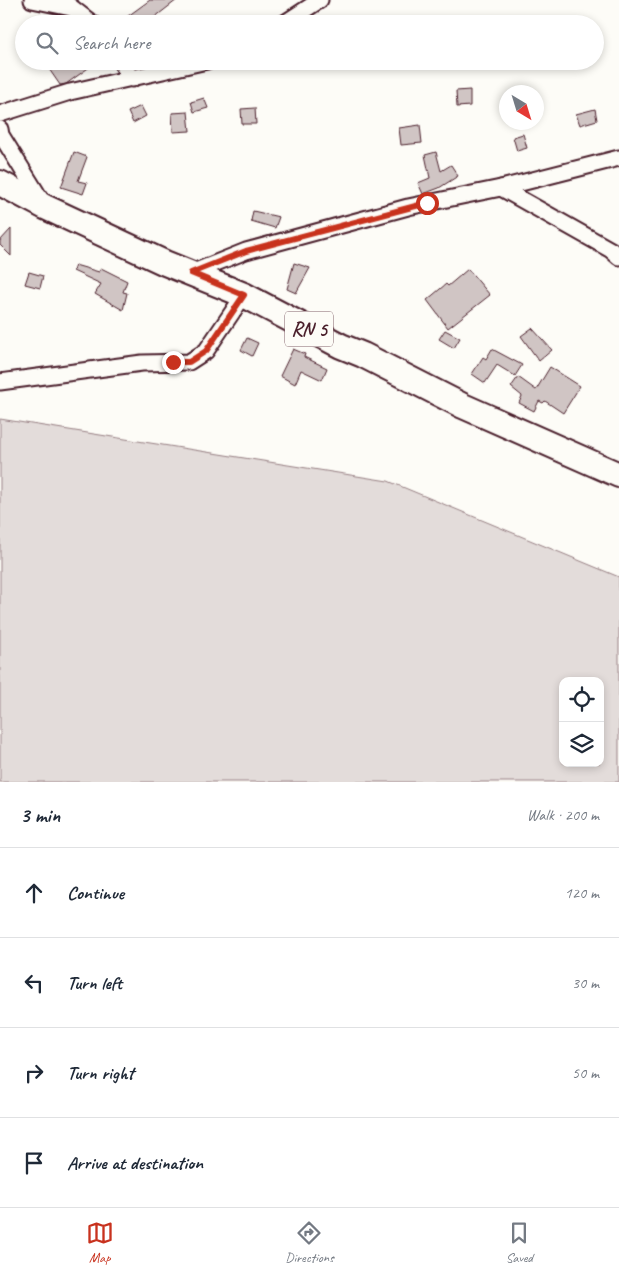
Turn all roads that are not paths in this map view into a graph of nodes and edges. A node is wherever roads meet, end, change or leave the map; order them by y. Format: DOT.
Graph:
graph roads {
  1 [pos="32,0"];
  2 [pos="320,0"];
  3 [pos="66,4"];
  4 [pos="81,15"];
  5 [pos="297,15"];
  6 [pos="126,70"];
  7 [pos="170,70"];
  8 [pos="132,79"];
  9 [pos="0,114"];
  10 [pos="0,130"];
  11 [pos="619,158"];
  12 [pos="0,183"];
  13 [pos="501,188"];
  14 [pos="45,206"];
  15 [pos="616,253"];
  16 [pos="191,273"];
  17 [pos="244,295"];
  18 [pos="0,382"];
  19 [pos="619,475"];
  1 -- 3 [label="street"];
  2 -- 5 [label="street"];
  3 -- 4 [label="street"];
  6 -- 8 [label="street"];
  7 -- 8 [label="street"];
  8 -- 9 [label="street"];
  10 -- 14 [label="street"];
  11 -- 13 [label="street"];
  12 -- 14 [label="main road, RN 5"];
  13 -- 15 [label="street"];
  13 -- 16 [label="street"];
  14 -- 16 [label="main road, RN 5"];
  16 -- 17 [label="main road, RN 5"];
  17 -- 18 [label="street"];
  17 -- 19 [label="main road, RN 5"];
}
